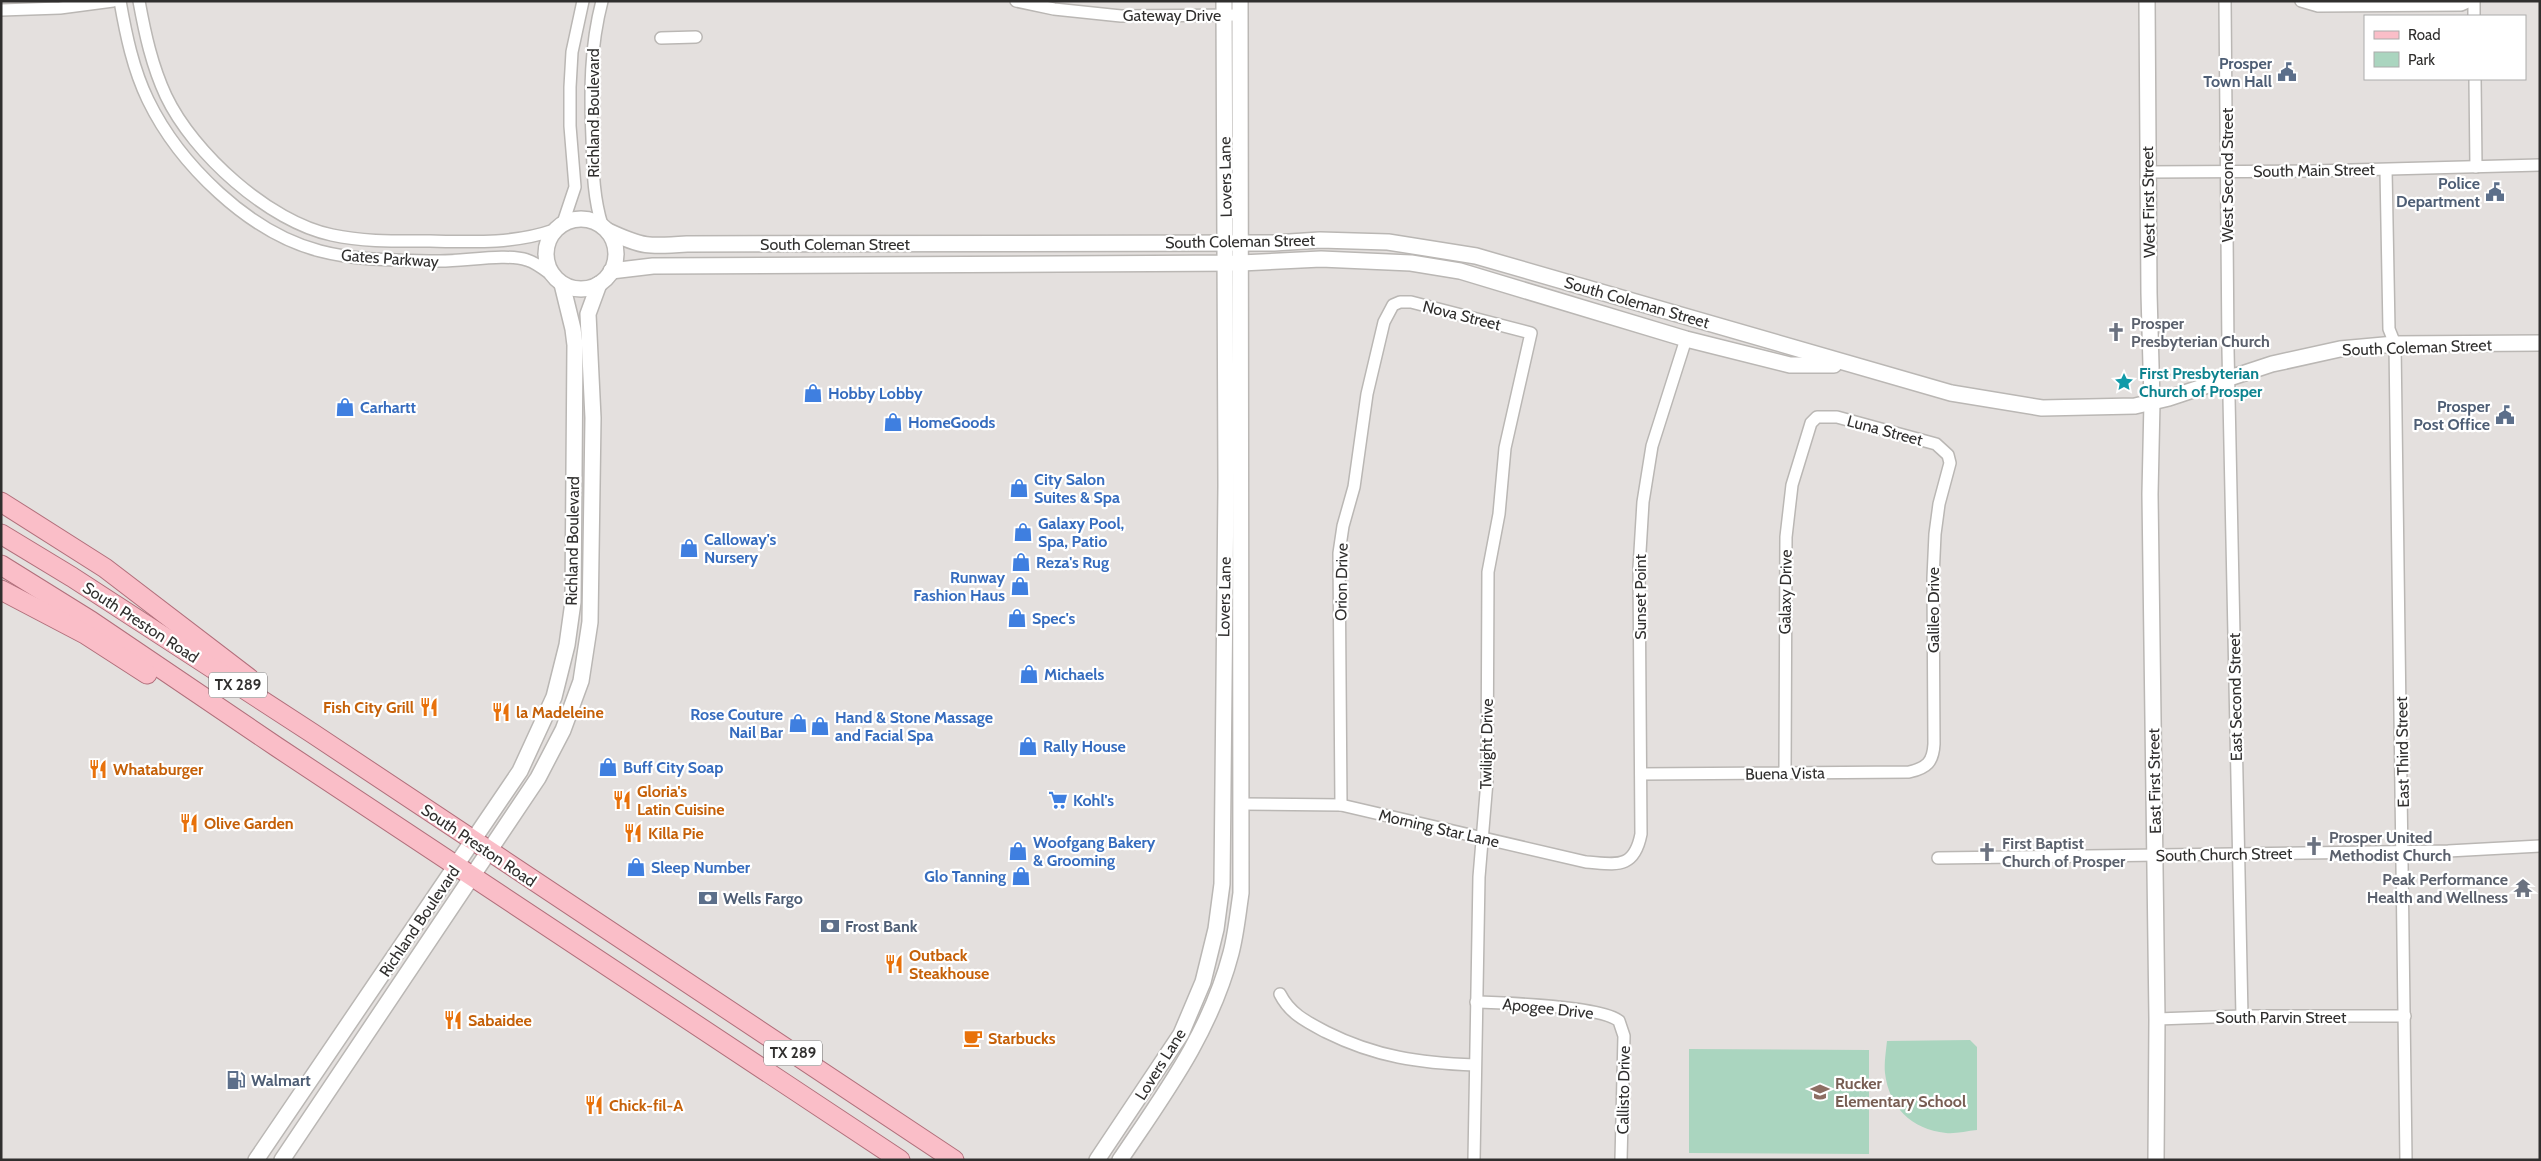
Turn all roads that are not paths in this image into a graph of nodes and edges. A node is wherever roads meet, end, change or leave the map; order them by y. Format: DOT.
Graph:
graph roads {
  1 [pos="113,1"];
  2 [pos="120,1"];
  3 [pos="139,1"];
  4 [pos="583,1"];
  5 [pos="602,1"];
  6 [pos="1016,1"];
  7 [pos="2147,1"];
  8 [pos="2225,1"];
  9 [pos="2302,1"];
  10 [pos="2472,1"];
  11 [pos="1224,8"];
  12 [pos="1240,8"];
  13 [pos="1,10"];
  14 [pos="2474,15"];
  15 [pos="661,38"];
  16 [pos="696,38"];
  17 [pos="2474,80"];
  18 [pos="2540,165"];
  19 [pos="2476,167"];
  20 [pos="2386,170"];
  21 [pos="2227,171"];
  22 [pos="2147,172"];
  23 [pos="558,227"];
  24 [pos="604,228"];
  25 [pos="442,242"];
  26 [pos="1225,242"];
  27 [pos="1241,242"];
  28 [pos="979,243"];
  29 [pos="995,243"];
  30 [pos="731,244"];
  31 [pos="443,262"];
  32 [pos="1225,263"];
  33 [pos="1241,263"];
  34 [pos="979,264"];
  35 [pos="995,264"];
  36 [pos="731,266"];
  37 [pos="611,271"];
  38 [pos="557,280"];
  39 [pos="599,284"];
  40 [pos="1393,305"];
  41 [pos="1693,318"];
  42 [pos="1531,333"];
  43 [pos="1686,339"];
  44 [pos="2540,343"];
  45 [pos="2395,344"];
  46 [pos="1858,366"];
  47 [pos="2229,378"];
  48 [pos="2152,402"];
  49 [pos="1818,417"];
  50 [pos="592,455"];
  51 [pos="1948,455"];
  52 [pos="573,456"];
  53 [pos="1233,486"];
  54 [pos="1,502"];
  55 [pos="1,534"];
  56 [pos="1,565"];
  57 [pos="1,590"];
  58 [pos="256,733"];
  59 [pos="312,733"];
  60 [pos="1928,765"];
  61 [pos="1785,772"];
  62 [pos="1641,774"];
  63 [pos="1223,803"];
  64 [pos="1242,804"];
  65 [pos="1341,805"];
  66 [pos="1482,838"];
  67 [pos="473,841"];
  68 [pos="2540,846"];
  69 [pos="489,852"];
  70 [pos="2238,852"];
  71 [pos="2403,852"];
  72 [pos="2154,856"];
  73 [pos="1632,858"];
  74 [pos="1938,858"];
  75 [pos="457,865"];
  76 [pos="473,876"];
  77 [pos="1280,994"];
  78 [pos="1476,1002"];
  79 [pos="2242,1016"];
  80 [pos="2405,1016"];
  81 [pos="2158,1019"];
  82 [pos="1620,1020"];
  83 [pos="330,1053"];
  84 [pos="346,1063"];
  85 [pos="1475,1065"];
  86 [pos="256,1160"];
  87 [pos="282,1160"];
  88 [pos="900,1160"];
  89 [pos="954,1160"];
  90 [pos="1097,1160"];
  91 [pos="1120,1160"];
  92 [pos="1474,1160"];
  93 [pos="1622,1160"];
  94 [pos="2156,1160"];
  95 [pos="2406,1160"];
  1 -- 13 [label="street"];
  2 -- 31 [label="street, Gates Parkway"];
  3 -- 25 [label="street, Gates Parkway"];
  4 -- 23 [label="street, Richland Boulevard"];
  5 -- 24 [label="street, Richland Boulevard"];
  6 -- 11 [label="street, Gateway Drive"];
  7 -- 22 [label="street, West First Street"];
  8 -- 21 [label="street, West Second Street"];
  9 -- 10 [label="street"];
  10 -- 14 [label="street"];
  11 -- 12 [label="street, Gateway Drive"];
  11 -- 26 [label="street, Lovers Lane"];
  12 -- 27 [label="street, Lovers Lane"];
  15 -- 16 [label="street"];
  17 -- 19 [label="street"];
  18 -- 19 [label="street, South Main Street"];
  19 -- 20 [label="street, South Main Street"];
  20 -- 21 [label="street, South Main Street"];
  20 -- 45 [label="street, East Third Street"];
  21 -- 22 [label="street, South Main Street"];
  21 -- 47 [label="street, West Second Street"];
  22 -- 48 [label="street, West First Street"];
  23 -- 24 [label="street"];
  23 -- 25 [label="street, Gates Parkway"];
  23 -- 38 [label="street"];
  24 -- 30 [label="street, South Coleman Street"];
  24 -- 37 [label="street"];
  25 -- 31 [label="street"];
  26 -- 27 [label="street, South Coleman Street"];
  26 -- 29 [label="street, South Coleman Street"];
  26 -- 32 [label="street, Lovers Lane"];
  27 -- 33 [label="street, Lovers Lane"];
  27 -- 41 [label="street, South Coleman Street"];
  28 -- 29 [label="street, South Coleman Street"];
  28 -- 30 [label="street, South Coleman Street"];
  28 -- 34 [label="street"];
  29 -- 35 [label="street"];
  30 -- 36 [label="street"];
  31 -- 38 [label="street, Gates Parkway"];
  32 -- 33 [label="street, South Coleman Street"];
  32 -- 35 [label="street, South Coleman Street"];
  32 -- 53 [label="street, Lovers Lane"];
  33 -- 43 [label="street, South Coleman Street"];
  33 -- 53 [label="street, Lovers Lane"];
  34 -- 35 [label="street, South Coleman Street"];
  34 -- 36 [label="street, South Coleman Street"];
  36 -- 37 [label="street, South Coleman Street"];
  37 -- 39 [label="street"];
  38 -- 39 [label="street"];
  38 -- 52 [label="street, Richland Boulevard"];
  39 -- 50 [label="street, Richland Boulevard"];
  40 -- 42 [label="street, Nova Street"];
  40 -- 65 [label="street, Orion Drive"];
  41 -- 43 [label="street"];
  41 -- 46 [label="street, South Coleman Street"];
  42 -- 66 [label="street, Twilight Drive"];
  43 -- 46 [label="street, South Coleman Street"];
  43 -- 62 [label="street, Sunset Point"];
  44 -- 45 [label="street, South Coleman Street"];
  45 -- 47 [label="street, South Coleman Street"];
  45 -- 71 [label="street, East Third Street"];
  46 -- 48 [label="street, South Coleman Street"];
  47 -- 48 [label="street, South Coleman Street"];
  47 -- 70 [label="street, East Second Street"];
  48 -- 72 [label="street, East First Street"];
  49 -- 51 [label="street, Luna Street"];
  49 -- 61 [label="street, Galaxy Drive"];
  50 -- 52 [label="street"];
  50 -- 69 [label="street, Richland Boulevard"];
  51 -- 60 [label="street, Galileo Drive"];
  52 -- 67 [label="street, Richland Boulevard"];
  53 -- 63 [label="street, Lovers Lane"];
  53 -- 64 [label="street, Lovers Lane"];
  54 -- 59 [label="main road"];
  55 -- 59 [label="main road, South Preston Road / TX 289"];
  56 -- 58 [label="main road, South Preston Road / TX 289"];
  57 -- 58 [label="main road"];
  58 -- 75 [label="main road, South Preston Road / TX 289"];
  59 -- 67 [label="main road, South Preston Road / TX 289"];
  60 -- 61 [label="street, Buena Vista"];
  61 -- 62 [label="street, Buena Vista"];
  62 -- 73 [label="street, Sunset Point"];
  63 -- 64 [label="street"];
  63 -- 90 [label="street, Lovers Lane"];
  64 -- 65 [label="street, Morning Star Lane"];
  64 -- 91 [label="street, Lovers Lane"];
  65 -- 66 [label="street, Morning Star Lane"];
  66 -- 73 [label="street, Morning Star Lane"];
  66 -- 78 [label="street, Twilight Drive"];
  67 -- 69 [label="main road, South Preston Road / TX 289"];
  67 -- 75 [label="street, Richland Boulevard"];
  68 -- 71 [label="street, South Church Street"];
  69 -- 76 [label="street, Richland Boulevard"];
  69 -- 89 [label="main road, South Preston Road / TX 289"];
  70 -- 71 [label="street, South Church Street"];
  70 -- 72 [label="street, South Church Street"];
  70 -- 79 [label="street, East Second Street"];
  71 -- 80 [label="street, East Third Street"];
  72 -- 74 [label="street, South Church Street"];
  72 -- 81 [label="street, East First Street"];
  75 -- 76 [label="main road, South Preston Road / TX 289"];
  75 -- 83 [label="street, Richland Boulevard"];
  76 -- 84 [label="street, Richland Boulevard"];
  76 -- 88 [label="main road, South Preston Road / TX 289"];
  77 -- 85 [label="street"];
  78 -- 82 [label="street, Apogee Drive"];
  78 -- 85 [label="street, Twilight Drive"];
  79 -- 80 [label="street, South Parvin Street"];
  79 -- 81 [label="street, South Parvin Street"];
  80 -- 95 [label="street, East Third Street"];
  81 -- 94 [label="street, East First Street"];
  82 -- 93 [label="street, Callisto Drive"];
  83 -- 84 [label="street"];
  83 -- 86 [label="street, Richland Boulevard"];
  84 -- 87 [label="street, Richland Boulevard"];
  85 -- 92 [label="street, Twilight Drive"];
}
